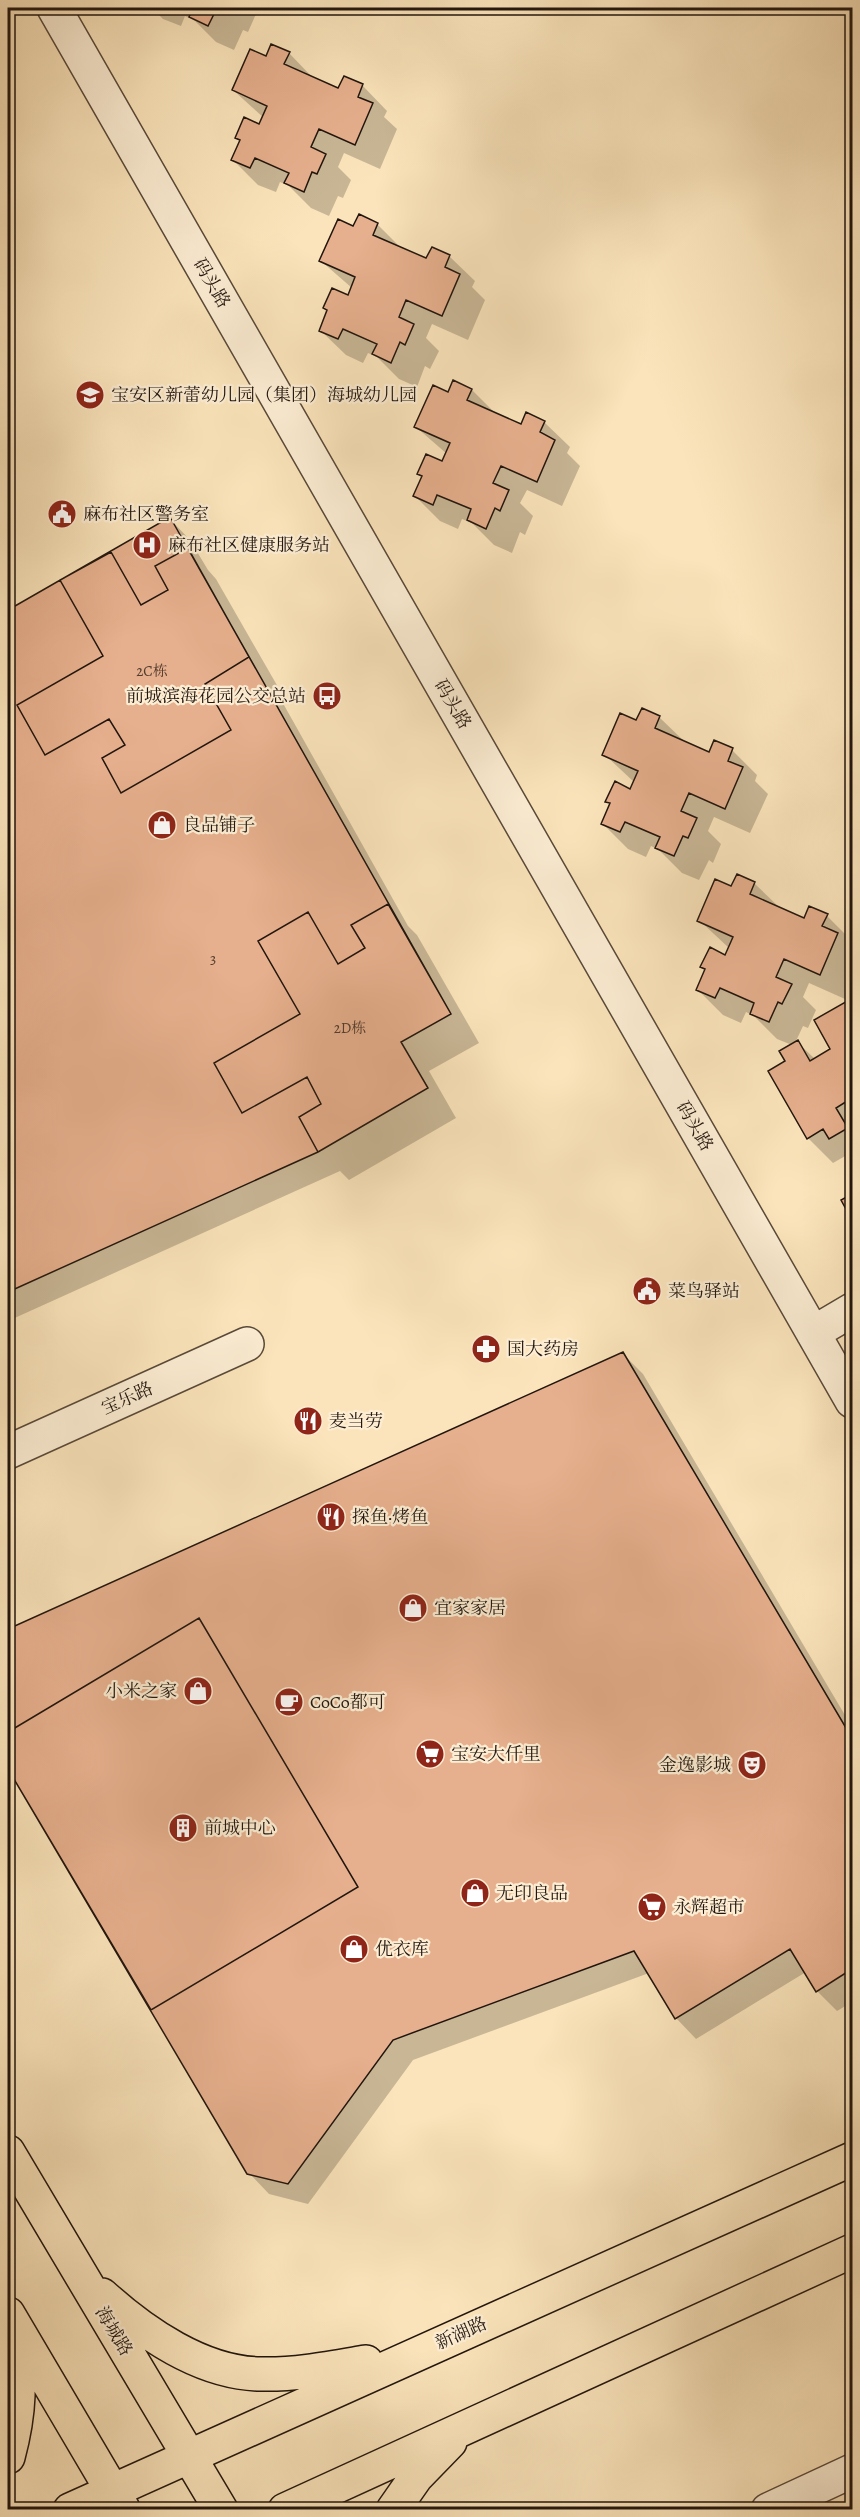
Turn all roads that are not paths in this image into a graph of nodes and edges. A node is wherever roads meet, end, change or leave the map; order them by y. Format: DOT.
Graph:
graph roads {
  1 [pos="54,8"];
  2 [pos="852,1310"];
  3 [pos="813,1333"];
  4 [pos="247,1344"];
  5 [pos="852,1401"];
  6 [pos="8,1452"];
  7 [pos="8,2152"];
  8 [pos="852,2159"];
  9 [pos="852,2251"];
  10 [pos="83,2279"];
  11 [pos="8,2314"];
  12 [pos="8,2326"];
  13 [pos="415,2354"];
  14 [pos="465,2428"];
  15 [pos="188,2455"];
  16 [pos="8,2457"];
  17 [pos="852,2471"];
  18 [pos="118,2500"];
  19 [pos="70,2510"];
  20 [pos="221,2510"];
  21 [pos="285,2510"];
  22 [pos="393,2510"];
  23 [pos="768,2510"];
  1 -- 3 [label="street, 码头路"];
  2 -- 3 [label="street"];
  3 -- 5 [label="street, 码头路"];
  4 -- 6 [label="street, 宝乐路"];
  7 -- 10 [label="main road, 海城路"];
  8 -- 13 [label="main road, 新湖路"];
  9 -- 14 [label="main road"];
  10 -- 13 [label="main road"];
  10 -- 15 [label="main road, 海城路"];
  11 -- 18 [label="main road"];
  12 -- 16 [label="main road"];
  13 -- 15 [label="main road, 新湖路"];
  14 -- 21 [label="main road"];
  14 -- 22 [label="main road"];
  15 -- 18 [label="main road, 新湖路"];
  15 -- 20 [label="main road, 海城路"];
  17 -- 23 [label="street"];
  18 -- 19 [label="main road, 新湖路"];
}
